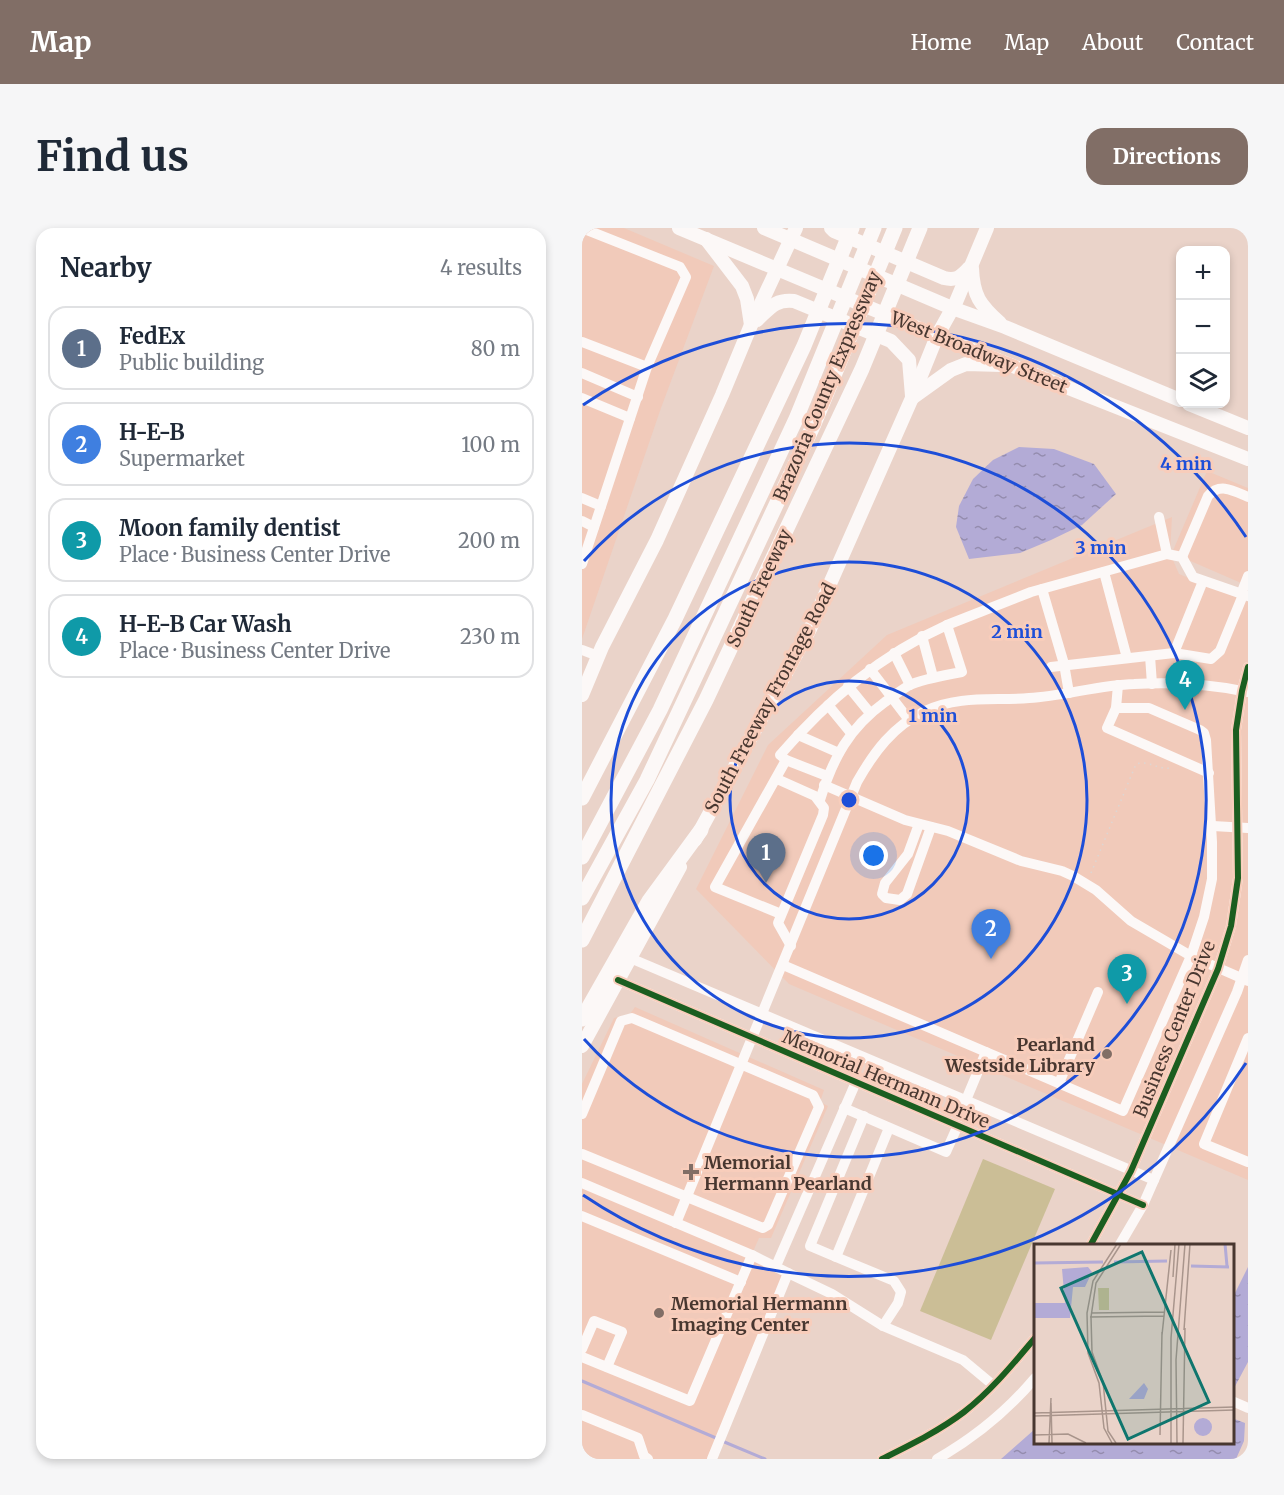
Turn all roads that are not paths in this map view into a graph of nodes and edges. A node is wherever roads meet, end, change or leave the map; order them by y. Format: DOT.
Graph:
graph roads {
  1 [pos="582,228"];
  2 [pos="679,228"];
  3 [pos="764,228"];
  4 [pos="831,228"];
  5 [pos="852,228"];
  6 [pos="874,228"];
  7 [pos="895,228"];
  8 [pos="987,228"];
  9 [pos="920,229"];
  10 [pos="794,234"];
  11 [pos="706,239"];
  12 [pos="971,266"];
  13 [pos="777,269"];
  14 [pos="952,308"];
  15 [pos="751,325"];
  16 [pos="1005,327"];
  17 [pos="937,336"];
  18 [pos="582,344"];
  19 [pos="1010,365"];
  20 [pos="647,367"];
  21 [pos="582,373"];
  22 [pos="638,397"];
  23 [pos="582,398"];
  24 [pos="912,398"];
  25 [pos="1176,398"];
  26 [pos="1199,408"];
  27 [pos="630,418"];
  28 [pos="1248,428"];
  29 [pos="1248,459"];
  30 [pos="1248,497"];
  31 [pos="582,498"];
  32 [pos="601,506"];
  33 [pos="1159,517"];
  34 [pos="582,521"];
  35 [pos="594,526"];
  36 [pos="1167,554"];
  37 [pos="1182,557"];
  38 [pos="582,564"];
  39 [pos="1104,572"];
  40 [pos="1248,576"];
  41 [pos="1203,580"];
  42 [pos="1042,589"];
  43 [pos="1244,595"];
  44 [pos="947,625"];
  45 [pos="922,636"];
  46 [pos="582,650"];
  47 [pos="894,653"];
  48 [pos="1174,653"];
  49 [pos="598,656"];
  50 [pos="1150,656"];
  51 [pos="1127,658"];
  52 [pos="1064,664"];
  53 [pos="1051,667"];
  54 [pos="1248,667"];
  55 [pos="870,669"];
  56 [pos="933,677"];
  57 [pos="1152,684"];
  58 [pos="910,685"];
  59 [pos="848,686"];
  60 [pos="1118,686"];
  61 [pos="1245,692"];
  62 [pos="1070,693"];
  63 [pos="582,695"];
  64 [pos="891,697"];
  65 [pos="828,705"];
  66 [pos="1116,708"];
  67 [pos="870,713"];
  68 [pos="909,720"];
  69 [pos="851,733"];
  70 [pos="798,735"];
  71 [pos="839,753"];
  72 [pos="786,760"];
  73 [pos="1209,773"];
  74 [pos="777,779"];
  75 [pos="826,781"];
  76 [pos="852,797"];
  77 [pos="582,798"];
  78 [pos="820,800"];
  79 [pos="919,824"];
  80 [pos="1213,826"];
  81 [pos="931,827"];
  82 [pos="1243,828"];
  83 [pos="701,830"];
  84 [pos="582,857"];
  85 [pos="582,898"];
  86 [pos="781,914"];
  87 [pos="582,940"];
  88 [pos="790,946"];
  89 [pos="1191,956"];
  90 [pos="630,957"];
  91 [pos="1248,960"];
  92 [pos="783,965"];
  93 [pos="1218,969"];
  94 [pos="618,980"];
  95 [pos="1245,980"];
  96 [pos="1098,992"];
  97 [pos="763,1013"];
  98 [pos="582,1019"];
  99 [pos="753,1038"];
  100 [pos="1248,1038"];
  101 [pos="582,1046"];
  102 [pos="986,1052"];
  103 [pos="741,1065"];
  104 [pos="856,1082"];
  105 [pos="1059,1083"];
  106 [pos="966,1100"];
  107 [pos="844,1108"];
  108 [pos="582,1114"];
  109 [pos="864,1116"];
  110 [pos="958,1125"];
  111 [pos="889,1128"];
  112 [pos="582,1154"];
  113 [pos="1248,1162"];
  114 [pos="1131,1171"];
  115 [pos="1154,1180"];
  116 [pos="582,1183"];
  117 [pos="1120,1195"];
  118 [pos="687,1197"];
  119 [pos="1143,1205"];
  120 [pos="582,1216"];
  121 [pos="676,1223"];
  122 [pos="1091,1244"];
  123 [pos="1120,1244"];
  124 [pos="752,1255"];
  125 [pos="836,1257"];
  126 [pos="776,1266"];
  127 [pos="788,1273"];
  128 [pos="741,1282"];
  129 [pos="883,1326"];
  130 [pos="1034,1339"];
  131 [pos="582,1349"];
  132 [pos="582,1357"];
  133 [pos="607,1367"];
  134 [pos="1034,1379"];
  135 [pos="993,1385"];
  136 [pos="1233,1401"];
  137 [pos="1248,1408"];
  138 [pos="582,1415"];
  139 [pos="648,1459"];
  140 [pos="712,1459"];
  141 [pos="882,1459"];
  142 [pos="938,1459"];
  1 -- 20 [label="street"];
  2 -- 11 [label="main road, West Broadway Street"];
  3 -- 10 [label="main road, West Broadway Street"];
  4 -- 12 [label="main road"];
  5 -- 77 [label="highway"];
  6 -- 84 [label="highway, Brazoria County Expressway"];
  7 -- 85 [label="highway, Brazoria County Expressway"];
  8 -- 12 [label="main road, South Freeway Frontage Road"];
  9 -- 87 [label="highway, South Freeway"];
  10 -- 13 [label="main road"];
  10 -- 14 [label="main road, West Broadway Street"];
  11 -- 13 [label="main road, West Broadway Street"];
  11 -- 15 [label="main road"];
  12 -- 14 [label="main road, South Freeway Frontage Road"];
  12 -- 16 [label="main road"];
  13 -- 15 [label="main road"];
  13 -- 17 [label="main road, West Broadway Street"];
  14 -- 16 [label="main road, West Broadway Street"];
  14 -- 17 [label="main road, South Freeway Frontage Road"];
  15 -- 24 [label="main road"];
  15 -- 49 [label="main road"];
  16 -- 25 [label="main road, West Broadway Street"];
  17 -- 19 [label="main road, West Broadway Street"];
  17 -- 24 [label="main road, South Freeway Frontage Road"];
  18 -- 20 [label="street"];
  19 -- 24 [label="main road"];
  19 -- 29 [label="main road, West Broadway Street"];
  20 -- 22 [label="street"];
  21 -- 22 [label="street"];
  22 -- 27 [label="street"];
  23 -- 27 [label="street"];
  24 -- 83 [label="main road, South Freeway Frontage Road"];
  26 -- 28 [label="main road"];
  27 -- 32 [label="street"];
  30 -- 37 [label="street"];
  31 -- 32 [label="street"];
  32 -- 35 [label="street"];
  33 -- 36 [label="street"];
  34 -- 35 [label="street"];
  35 -- 38 [label="street"];
  36 -- 37 [label="street"];
  36 -- 39 [label="street"];
  37 -- 41 [label="street"];
  39 -- 42 [label="street"];
  39 -- 51 [label="street"];
  40 -- 43 [label="street"];
  41 -- 43 [label="street"];
  41 -- 48 [label="street"];
  42 -- 44 [label="street"];
  42 -- 52 [label="street"];
  43 -- 48 [label="street"];
  44 -- 45 [label="street"];
  44 -- 56 [label="street"];
  45 -- 47 [label="street"];
  45 -- 56 [label="street"];
  46 -- 49 [label="street"];
  47 -- 55 [label="street"];
  47 -- 58 [label="street"];
  48 -- 50 [label="street"];
  49 -- 63 [label="main road"];
  50 -- 51 [label="street"];
  50 -- 57 [label="street"];
  51 -- 52 [label="street"];
  52 -- 53 [label="street"];
  52 -- 62 [label="street"];
  54 -- 61 [label="street, Business Center Drive"];
  55 -- 59 [label="street"];
  55 -- 64 [label="street"];
  56 -- 58 [label="street"];
  57 -- 60 [label="street"];
  57 -- 61 [label="street"];
  58 -- 64 [label="street"];
  59 -- 65 [label="street"];
  59 -- 67 [label="street"];
  60 -- 62 [label="street"];
  60 -- 66 [label="street"];
  61 -- 82 [label="street, Business Center Drive"];
  62 -- 68 [label="street"];
  64 -- 67 [label="street"];
  64 -- 68 [label="street"];
  65 -- 69 [label="street"];
  65 -- 70 [label="street"];
  66 -- 73 [label="street"];
  66 -- 73 [label="street"];
  67 -- 69 [label="street"];
  68 -- 76 [label="street"];
  69 -- 71 [label="street"];
  70 -- 71 [label="street"];
  70 -- 72 [label="street"];
  71 -- 75 [label="street"];
  72 -- 74 [label="street"];
  72 -- 75 [label="street"];
  73 -- 80 [label="street"];
  74 -- 78 [label="street"];
  74 -- 86 [label="street"];
  75 -- 76 [label="street"];
  75 -- 78 [label="street"];
  76 -- 79 [label="street"];
  76 -- 88 [label="street"];
  78 -- 86 [label="street"];
  79 -- 81 [label="street"];
  79 -- 81 [label="street"];
  80 -- 82 [label="street"];
  80 -- 89 [label="street"];
  81 -- 89 [label="street"];
  82 -- 93 [label="street, Business Center Drive"];
  83 -- 90 [label="main road, South Freeway Frontage Road"];
  83 -- 98 [label="highway"];
  86 -- 88 [label="street"];
  88 -- 92 [label="street"];
  89 -- 93 [label="street"];
  89 -- 105 [label="street"];
  90 -- 94 [label="main road, South Freeway Frontage Road"];
  90 -- 97 [label="street, Memorial Hermann Drive"];
  91 -- 95 [label="street"];
  92 -- 97 [label="street"];
  92 -- 102 [label="street"];
  93 -- 95 [label="street"];
  93 -- 114 [label="street, Business Center Drive"];
  94 -- 99 [label="street, Memorial Hermann Drive"];
  94 -- 101 [label="main road, South Freeway Frontage Road"];
  95 -- 115 [label="street"];
  96 -- 105 [label="street"];
  97 -- 99 [label="street"];
  97 -- 106 [label="street, Memorial Hermann Drive"];
  99 -- 103 [label="street"];
  99 -- 104 [label="street, Memorial Hermann Drive"];
  100 -- 113 [label="street"];
  102 -- 105 [label="street"];
  102 -- 106 [label="street"];
  103 -- 108 [label="street"];
  103 -- 118 [label="street"];
  103 -- 118 [label="street"];
  104 -- 107 [label="street"];
  104 -- 110 [label="street, Memorial Hermann Drive"];
  106 -- 114 [label="street, Memorial Hermann Drive"];
  107 -- 109 [label="street"];
  107 -- 126 [label="street"];
  109 -- 111 [label="street"];
  109 -- 125 [label="street"];
  110 -- 111 [label="street"];
  110 -- 117 [label="street, Memorial Hermann Drive"];
  111 -- 125 [label="street"];
  112 -- 118 [label="street"];
  114 -- 115 [label="street, Memorial Hermann Drive"];
  114 -- 117 [label="street, Business Center Drive"];
  115 -- 119 [label="street"];
  116 -- 121 [label="street"];
  117 -- 119 [label="street, Memorial Hermann Drive"];
  117 -- 122 [label="street, Business Center Drive"];
  118 -- 121 [label="street"];
  119 -- 123 [label="street"];
  120 -- 128 [label="street"];
  121 -- 124 [label="street"];
  124 -- 126 [label="street"];
  124 -- 128 [label="street"];
  125 -- 129 [label="street"];
  126 -- 127 [label="street"];
  127 -- 129 [label="street"];
  127 -- 140 [label="street"];
  128 -- 133 [label="street"];
  129 -- 135 [label="street"];
  130 -- 135 [label="street"];
  131 -- 133 [label="street"];
  132 -- 133 [label="street"];
  134 -- 142 [label="street"];
  135 -- 141 [label="street"];
  136 -- 137 [label="street"];
  138 -- 139 [label="street"];
}
